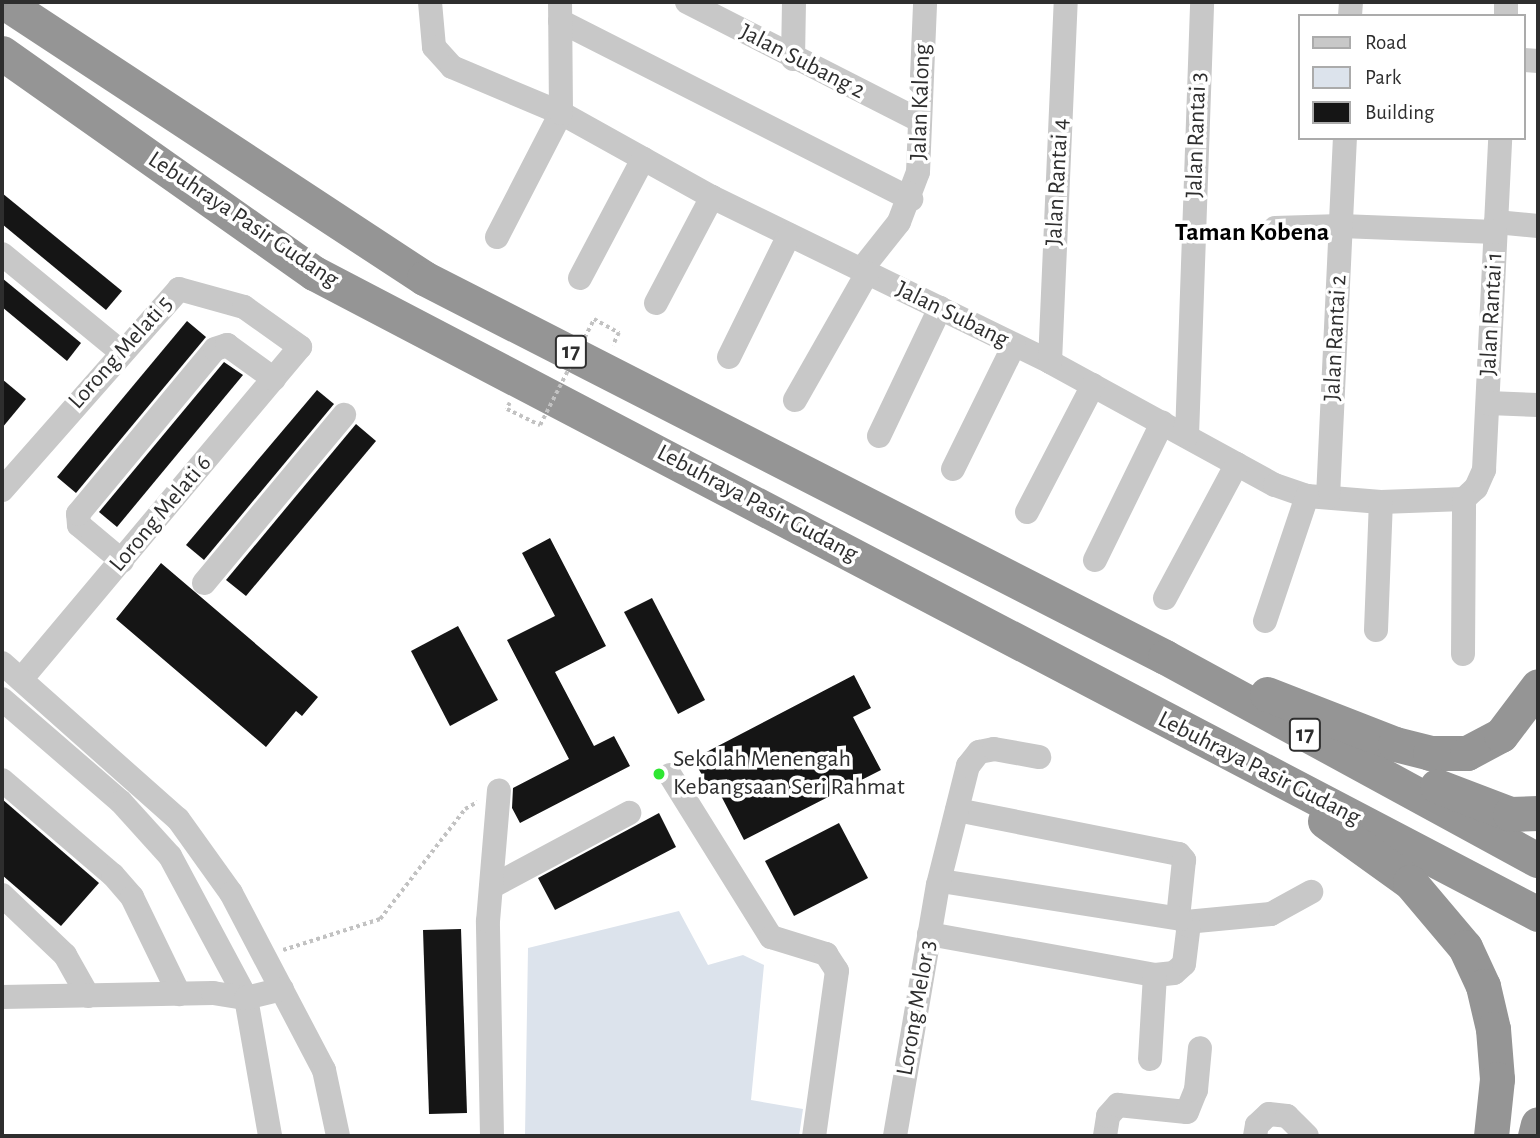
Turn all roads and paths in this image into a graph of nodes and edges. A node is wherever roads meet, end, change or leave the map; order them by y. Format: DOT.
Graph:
graph roads {
  1 [pos="4,2"];
  2 [pos="430,2"];
  3 [pos="687,2"];
  4 [pos="794,2"];
  5 [pos="925,2"];
  6 [pos="1066,2"];
  7 [pos="1202,2"];
  8 [pos="560,11"];
  9 [pos="2,53"];
  10 [pos="793,59"];
  11 [pos="561,113"];
  12 [pos="917,119"];
  13 [pos="1345,140"];
  14 [pos="1500,140"];
  15 [pos="643,159"];
  16 [pos="712,197"];
  17 [pos="911,199"];
  18 [pos="1341,226"];
  19 [pos="1538,226"];
  20 [pos="1496,227"];
  21 [pos="1275,228"];
  22 [pos="789,235"];
  23 [pos="497,237"];
  24 [pos="2,254"];
  25 [pos="864,271"];
  26 [pos="580,278"];
  27 [pos="656,303"];
  28 [pos="940,308"];
  29 [pos="619,332"];
  30 [pos="1014,345"];
  31 [pos="300,347"];
  32 [pos="120,351"];
  33 [pos="729,358"];
  34 [pos="1050,362"];
  35 [pos="274,379"];
  36 [pos="1093,385"];
  37 [pos="795,400"];
  38 [pos="1488,403"];
  39 [pos="1538,405"];
  40 [pos="507,409"];
  41 [pos="344,415"];
  42 [pos="1162,423"];
  43 [pos="879,436"];
  44 [pos="1187,436"];
  45 [pos="1237,464"];
  46 [pos="953,468"];
  47 [pos="2,490"];
  48 [pos="1470,494"];
  49 [pos="1317,497"];
  50 [pos="1381,502"];
  51 [pos="1027,512"];
  52 [pos="1095,560"];
  53 [pos="122,561"];
  54 [pos="204,583"];
  55 [pos="1165,598"];
  56 [pos="1265,621"];
  57 [pos="1376,630"];
  58 [pos="1462,654"];
  59 [pos="1165,657"];
  60 [pos="2,663"];
  61 [pos="21,680"];
  62 [pos="1538,686"];
  63 [pos="2,699"];
  64 [pos="1039,757"];
  65 [pos="1246,764"];
  66 [pos="670,775"];
  67 [pos="2,780"];
  68 [pos="499,790"];
  69 [pos="1451,804"];
  70 [pos="957,810"];
  71 [pos="629,813"];
  72 [pos="1538,813"];
  73 [pos="1538,860"];
  74 [pos="942,881"];
  75 [pos="491,887"];
  76 [pos="1311,892"];
  77 [pos="2,895"];
  78 [pos="1538,914"];
  79 [pos="1182,920"];
  80 [pos="929,934"];
  81 [pos="220,952"];
  82 [pos="264,957"];
  83 [pos="1155,975"];
  84 [pos="177,988"];
  85 [pos="282,989"];
  86 [pos="88,996"];
  87 [pos="2,997"];
  88 [pos="246,998"];
  89 [pos="1200,1048"];
  90 [pos="1150,1059"];
  91 [pos="1538,1124"];
  92 [pos="270,1136"];
  93 [pos="338,1136"];
  94 [pos="492,1136"];
  95 [pos="814,1136"];
  96 [pos="895,1136"];
  97 [pos="1105,1136"];
  98 [pos="1255,1136"];
  99 [pos="1307,1136"];
  100 [pos="1491,1136"];
  101 [pos="1535,1136"];
  1 -- 59 [label="highway, Lebuhraya Pasir Gudang / 17"];
  2 -- 11 [label="street, Jalan Subang"];
  3 -- 10 [label="street, Jalan Subang 2"];
  4 -- 10 [label="street"];
  5 -- 12 [label="street, Jalan Kalong"];
  6 -- 34 [label="street, Jalan Rantai 4"];
  7 -- 44 [label="street, Jalan Rantai 3"];
  8 -- 11 [label="street"];
  8 -- 17 [label="street"];
  9 -- 65 [label="highway, Lebuhraya Pasir Gudang / 17"];
  10 -- 12 [label="street, Jalan Subang 2"];
  11 -- 15 [label="street, Jalan Subang"];
  11 -- 23 [label="street"];
  12 -- 17 [label="street, Jalan Kalong"];
  13 -- 18 [label="street, Jalan Rantai 2"];
  14 -- 20 [label="street, Jalan Rantai 1"];
  15 -- 16 [label="street, Jalan Subang"];
  15 -- 26 [label="street"];
  16 -- 22 [label="street, Jalan Subang"];
  16 -- 27 [label="street"];
  17 -- 25 [label="street, Jalan Kalong"];
  18 -- 20 [label="street"];
  18 -- 21 [label="street"];
  18 -- 49 [label="street, Jalan Rantai 2"];
  19 -- 20 [label="street"];
  20 -- 38 [label="street, Jalan Rantai 1"];
  22 -- 25 [label="street, Jalan Subang"];
  22 -- 33 [label="street"];
  24 -- 32 [label="street"];
  25 -- 28 [label="street, Jalan Subang"];
  25 -- 37 [label="street, Jalan Kalong"];
  28 -- 30 [label="street, Jalan Subang"];
  28 -- 43 [label="street"];
  29 -- 40 [label="path, bridge"];
  30 -- 34 [label="street, Jalan Subang"];
  30 -- 46 [label="street"];
  31 -- 32 [label="street, Lorong Melati 5"];
  31 -- 35 [label="street, Lorong Melati 6"];
  32 -- 47 [label="street, Lorong Melati 5"];
  34 -- 36 [label="street, Jalan Subang"];
  35 -- 53 [label="street, Lorong Melati 6"];
  35 -- 53 [label="street"];
  36 -- 42 [label="street, Jalan Subang"];
  36 -- 51 [label="street"];
  38 -- 39 [label="street"];
  38 -- 48 [label="street, Jalan Rantai 1"];
  41 -- 54 [label="street"];
  42 -- 44 [label="street, Jalan Subang"];
  42 -- 52 [label="street"];
  44 -- 45 [label="street, Jalan Subang"];
  45 -- 49 [label="street, Jalan Subang"];
  45 -- 55 [label="street"];
  48 -- 50 [label="street, Jalan Subang"];
  48 -- 58 [label="street, Jalan Rantai 1"];
  49 -- 50 [label="street, Jalan Subang"];
  49 -- 56 [label="street, Jalan Rantai 2"];
  50 -- 57 [label="street"];
  53 -- 61 [label="street, Lorong Melati 6"];
  59 -- 62 [label="highway"];
  59 -- 69 [label="highway, Lebuhraya Pasir Gudang / 17"];
  60 -- 61 [label="street"];
  61 -- 82 [label="street"];
  63 -- 81 [label="street"];
  64 -- 70 [label="street, Lorong Melor 3"];
  65 -- 78 [label="highway, Lebuhraya Pasir Gudang / 17"];
  65 -- 100 [label="highway"];
  66 -- 95 [label="street"];
  67 -- 84 [label="street"];
  68 -- 75 [label="street"];
  68 -- 82 [label="path"];
  69 -- 72 [label="highway"];
  69 -- 73 [label="highway, Lebuhraya Pasir Gudang / 17"];
  70 -- 74 [label="street, Lorong Melor 3"];
  70 -- 79 [label="street"];
  71 -- 75 [label="street"];
  74 -- 79 [label="street"];
  74 -- 80 [label="street, Lorong Melor 3"];
  75 -- 94 [label="street"];
  76 -- 79 [label="street"];
  77 -- 86 [label="street"];
  79 -- 83 [label="street"];
  80 -- 83 [label="street"];
  80 -- 96 [label="street, Lorong Melor 3"];
  81 -- 84 [label="street"];
  81 -- 88 [label="street"];
  82 -- 85 [label="street"];
  83 -- 90 [label="street"];
  84 -- 86 [label="street"];
  84 -- 88 [label="street"];
  85 -- 88 [label="street"];
  85 -- 93 [label="street"];
  86 -- 87 [label="street"];
  88 -- 92 [label="street"];
  89 -- 97 [label="street"];
  91 -- 101 [label="highway"];
  98 -- 99 [label="street"];
}
